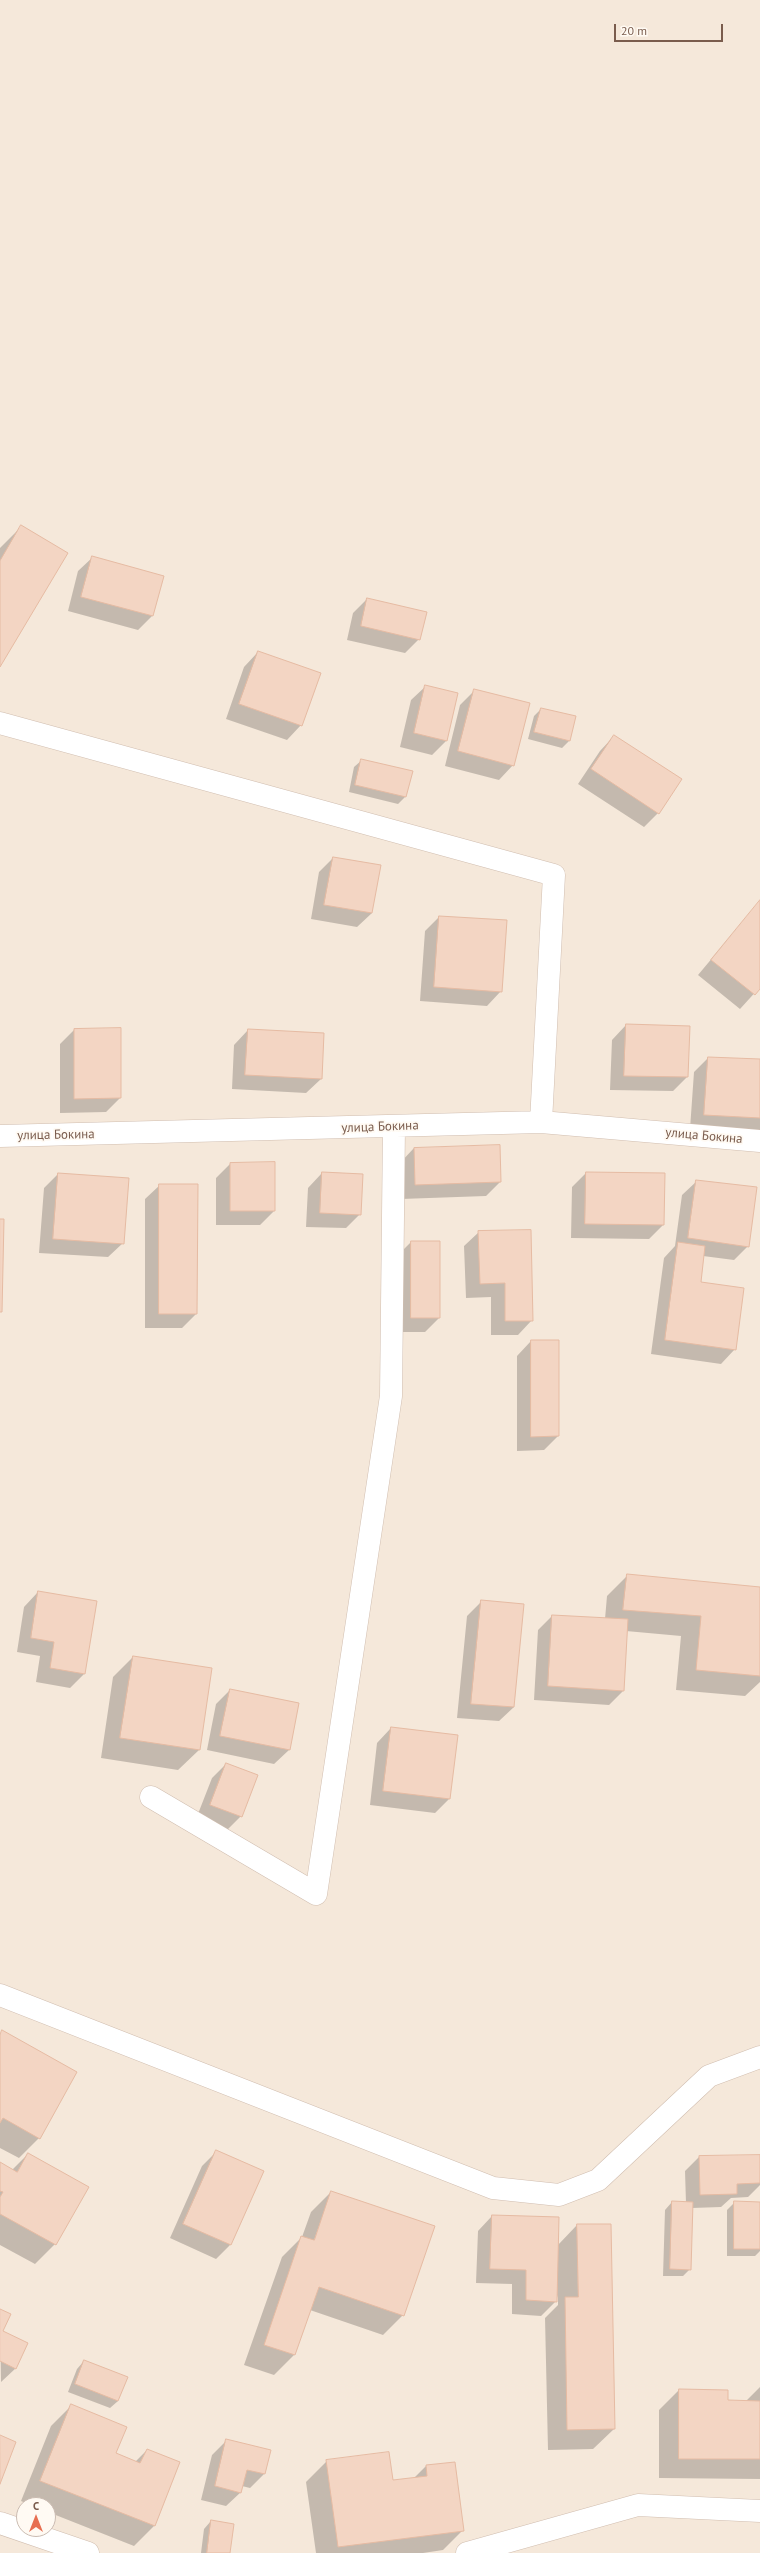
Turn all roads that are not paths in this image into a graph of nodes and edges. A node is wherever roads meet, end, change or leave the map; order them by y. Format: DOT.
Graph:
graph roads {
  1 [pos="0,723"];
  2 [pos="541,1122"];
  3 [pos="394,1126"];
  4 [pos="0,1136"];
  5 [pos="760,1141"];
  6 [pos="151,1797"];
  7 [pos="0,1995"];
  8 [pos="760,2057"];
  9 [pos="760,2511"];
  10 [pos="0,2523"];
  11 [pos="88,2553"];
  12 [pos="467,2553"];
  1 -- 2 [label="street"];
  2 -- 3 [label="street, улица Бокина"];
  2 -- 5 [label="street, улица Бокина"];
  3 -- 4 [label="street, улица Бокина"];
  3 -- 6 [label="street"];
  7 -- 8 [label="street"];
  9 -- 12 [label="street"];
  10 -- 11 [label="street"];
}
